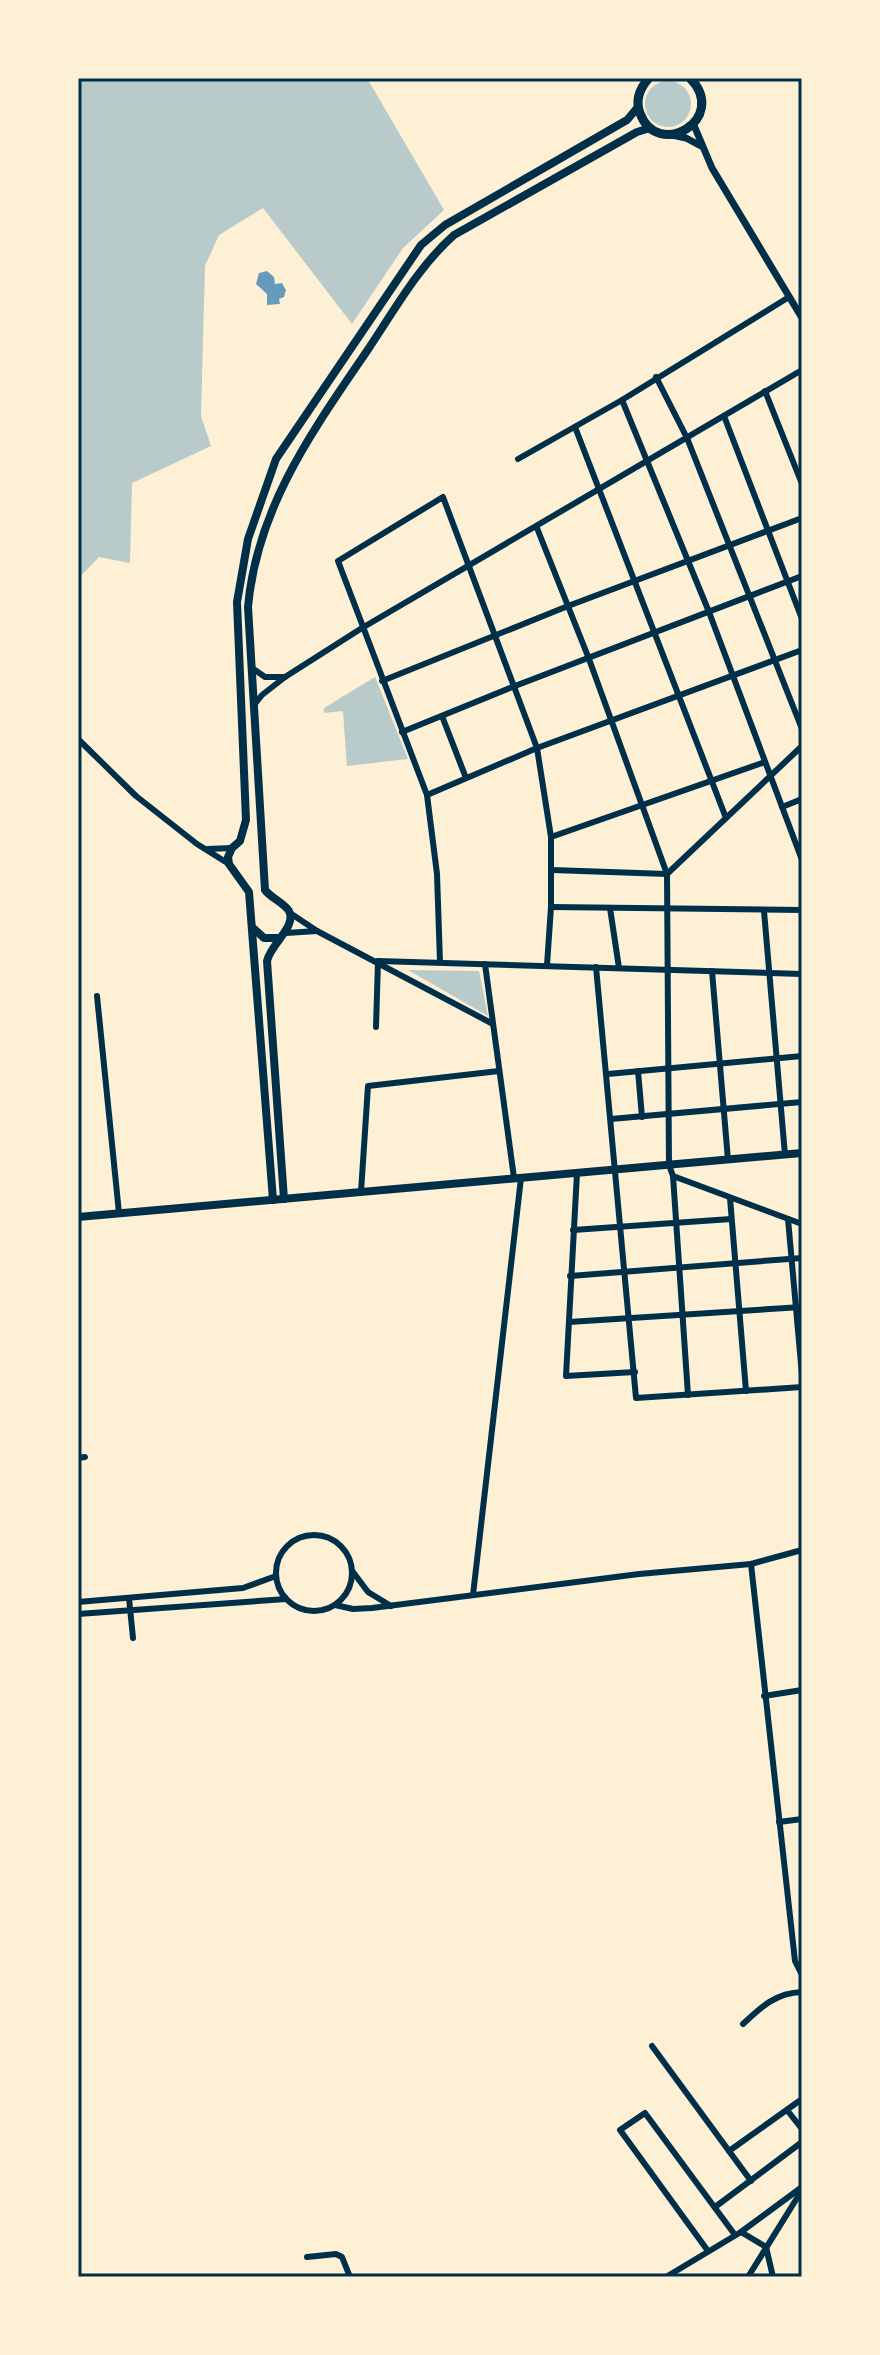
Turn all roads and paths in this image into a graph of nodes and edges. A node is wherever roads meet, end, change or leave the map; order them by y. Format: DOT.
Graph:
graph roads {
  1 [pos="640,78"];
  2 [pos="649,78"];
  3 [pos="690,78"];
  4 [pos="640,90"];
  5 [pos="638,107"];
  6 [pos="693,123"];
  7 [pos="650,128"];
  8 [pos="670,134"];
  9 [pos="702,147"];
  10 [pos="789,297"];
  11 [pos="802,318"];
  12 [pos="802,370"];
  13 [pos="656,377"];
  14 [pos="765,391"];
  15 [pos="622,400"];
  16 [pos="724,416"];
  17 [pos="575,427"];
  18 [pos="687,438"];
  19 [pos="518,459"];
  20 [pos="649,460"];
  21 [pos="802,484"];
  22 [pos="599,490"];
  23 [pos="802,518"];
  24 [pos="537,528"];
  25 [pos="768,531"];
  26 [pos="729,545"];
  27 [pos="689,560"];
  28 [pos="469,566"];
  29 [pos="802,576"];
  30 [pos="636,581"];
  31 [pos="788,581"];
  32 [pos="749,597"];
  33 [pos="568,606"];
  34 [pos="709,612"];
  35 [pos="802,619"];
  36 [pos="362,628"];
  37 [pos="656,633"];
  38 [pos="494,636"];
  39 [pos="802,650"];
  40 [pos="589,659"];
  41 [pos="775,660"];
  42 [pos="252,668"];
  43 [pos="733,675"];
  44 [pos="285,677"];
  45 [pos="382,681"];
  46 [pos="515,686"];
  47 [pos="678,696"];
  48 [pos="254,705"];
  49 [pos="442,716"];
  50 [pos="612,720"];
  51 [pos="802,729"];
  52 [pos="402,732"];
  53 [pos="78,739"];
  54 [pos="802,746"];
  55 [pos="537,748"];
  56 [pos="765,762"];
  57 [pos="770,776"];
  58 [pos="466,778"];
  59 [pos="712,781"];
  60 [pos="427,795"];
  61 [pos="802,799"];
  62 [pos="643,805"];
  63 [pos="782,807"];
  64 [pos="726,818"];
  65 [pos="551,837"];
  66 [pos="240,841"];
  67 [pos="232,848"];
  68 [pos="262,848"];
  69 [pos="205,849"];
  70 [pos="800,849"];
  71 [pos="802,860"];
  72 [pos="229,864"];
  73 [pos="552,870"];
  74 [pos="667,874"];
  75 [pos="551,907"];
  76 [pos="610,908"];
  77 [pos="666,910"];
  78 [pos="802,910"];
  79 [pos="764,911"];
  80 [pos="290,913"];
  81 [pos="253,927"];
  82 [pos="317,931"];
  83 [pos="282,936"];
  84 [pos="378,961"];
  85 [pos="440,962"];
  86 [pos="485,964"];
  87 [pos="547,965"];
  88 [pos="596,967"];
  89 [pos="619,968"];
  90 [pos="666,971"];
  91 [pos="712,971"];
  92 [pos="769,972"];
  93 [pos="802,974"];
  94 [pos="97,996"];
  95 [pos="493,1024"];
  96 [pos="376,1027"];
  97 [pos="802,1056"];
  98 [pos="777,1058"];
  99 [pos="720,1063"];
  100 [pos="668,1067"];
  101 [pos="499,1071"];
  102 [pos="638,1071"];
  103 [pos="608,1074"];
  104 [pos="802,1102"];
  105 [pos="781,1104"];
  106 [pos="724,1109"];
  107 [pos="668,1114"];
  108 [pos="642,1117"];
  109 [pos="611,1119"];
  110 [pos="802,1153"];
  111 [pos="785,1155"];
  112 [pos="728,1160"];
  113 [pos="669,1165"];
  114 [pos="616,1170"];
  115 [pos="577,1173"];
  116 [pos="673,1176"];
  117 [pos="518,1178"];
  118 [pos="361,1192"];
  119 [pos="730,1198"];
  120 [pos="284,1199"];
  121 [pos="273,1200"];
  122 [pos="119,1213"];
  123 [pos="78,1217"];
  124 [pos="731,1219"];
  125 [pos="788,1219"];
  126 [pos="677,1223"];
  127 [pos="802,1224"];
  128 [pos="622,1227"];
  129 [pos="573,1230"];
  130 [pos="802,1258"];
  131 [pos="790,1259"];
  132 [pos="735,1263"];
  133 [pos="679,1268"];
  134 [pos="625,1272"];
  135 [pos="570,1276"];
  136 [pos="799,1307"];
  137 [pos="739,1311"];
  138 [pos="683,1314"];
  139 [pos="629,1318"];
  140 [pos="569,1322"];
  141 [pos="635,1372"];
  142 [pos="802,1375"];
  143 [pos="802,1387"];
  144 [pos="746,1391"];
  145 [pos="688,1395"];
  146 [pos="802,1550"];
  147 [pos="751,1564"];
  148 [pos="352,1571"];
  149 [pos="276,1576"];
  150 [pos="473,1595"];
  151 [pos="129,1598"];
  152 [pos="286,1599"];
  153 [pos="78,1602"];
  154 [pos="335,1605"];
  155 [pos="391,1606"];
  156 [pos="130,1610"];
  157 [pos="78,1614"];
  158 [pos="133,1638"];
  159 [pos="802,1690"];
  160 [pos="764,1696"];
  161 [pos="802,1819"];
  162 [pos="779,1822"];
  163 [pos="802,1975"];
  164 [pos="802,1992"];
  165 [pos="743,2024"];
  166 [pos="652,2046"];
  167 [pos="802,2099"];
  168 [pos="787,2110"];
  169 [pos="802,2129"];
  170 [pos="802,2142"];
  171 [pos="729,2151"];
  172 [pos="751,2181"];
  173 [pos="802,2188"];
  174 [pos="715,2207"];
  175 [pos="738,2233"];
  176 [pos="766,2247"];
  177 [pos="708,2251"];
  178 [pos="307,2257"];
  179 [pos="350,2277"];
  180 [pos="666,2277"];
  181 [pos="748,2277"];
  182 [pos="773,2277"];
  1 -- 4 [label="main road"];
  2 -- 4 [label="main road"];
  3 -- 6 [label="main road"];
  4 -- 5 [label="main road"];
  5 -- 7 [label="main road"];
  5 -- 66 [label="main road"];
  6 -- 8 [label="main road"];
  6 -- 9 [label="street"];
  7 -- 8 [label="main road"];
  7 -- 42 [label="main road"];
  8 -- 9 [label="street"];
  9 -- 10 [label="street"];
  10 -- 11 [label="street"];
  10 -- 13 [label="street"];
  12 -- 14 [label="street"];
  13 -- 15 [label="street"];
  13 -- 18 [label="street"];
  14 -- 16 [label="street"];
  14 -- 21 [label="street"];
  15 -- 17 [label="street"];
  15 -- 20 [label="street"];
  16 -- 18 [label="street"];
  16 -- 25 [label="street"];
  17 -- 19 [label="street"];
  17 -- 22 [label="street"];
  18 -- 20 [label="street"];
  18 -- 26 [label="street"];
  20 -- 22 [label="street"];
  20 -- 27 [label="street"];
  22 -- 24 [label="street"];
  22 -- 30 [label="street"];
  23 -- 25 [label="street"];
  24 -- 28 [label="street"];
  24 -- 33 [label="street"];
  25 -- 26 [label="street"];
  25 -- 31 [label="street"];
  26 -- 27 [label="street"];
  26 -- 32 [label="street"];
  27 -- 30 [label="street"];
  27 -- 34 [label="street"];
  28 -- 36 [label="street"];
  28 -- 36 [label="street"];
  28 -- 38 [label="street"];
  29 -- 31 [label="street"];
  30 -- 33 [label="street"];
  30 -- 37 [label="street"];
  31 -- 32 [label="street"];
  31 -- 35 [label="street"];
  32 -- 34 [label="street"];
  32 -- 41 [label="street"];
  33 -- 38 [label="street"];
  33 -- 40 [label="street"];
  34 -- 37 [label="street"];
  34 -- 43 [label="street"];
  36 -- 44 [label="street"];
  36 -- 45 [label="street"];
  37 -- 40 [label="street"];
  37 -- 47 [label="street"];
  38 -- 45 [label="street"];
  38 -- 46 [label="street"];
  39 -- 41 [label="street"];
  40 -- 46 [label="street"];
  40 -- 50 [label="street"];
  41 -- 43 [label="street"];
  41 -- 51 [label="street"];
  42 -- 44 [label="street"];
  42 -- 48 [label="main road"];
  43 -- 47 [label="street"];
  43 -- 56 [label="street"];
  44 -- 48 [label="street"];
  45 -- 52 [label="street"];
  46 -- 49 [label="street"];
  46 -- 55 [label="street"];
  47 -- 50 [label="street"];
  47 -- 59 [label="street"];
  48 -- 68 [label="main road"];
  49 -- 52 [label="street"];
  49 -- 58 [label="street"];
  50 -- 55 [label="street"];
  50 -- 62 [label="street"];
  52 -- 60 [label="street"];
  53 -- 69 [label="street"];
  54 -- 57 [label="street"];
  55 -- 58 [label="street"];
  55 -- 65 [label="street"];
  56 -- 57 [label="street"];
  56 -- 59 [label="street"];
  57 -- 63 [label="street"];
  57 -- 64 [label="street"];
  58 -- 60 [label="street"];
  59 -- 62 [label="street"];
  59 -- 64 [label="street"];
  60 -- 85 [label="street"];
  61 -- 63 [label="street"];
  62 -- 65 [label="street"];
  62 -- 74 [label="street"];
  63 -- 70 [label="street"];
  64 -- 74 [label="street"];
  65 -- 73 [label="street"];
  66 -- 67 [label="main road"];
  66 -- 68 [label="main road"];
  67 -- 69 [label="street"];
  67 -- 72 [label="main road"];
  68 -- 80 [label="main road"];
  69 -- 72 [label="street"];
  70 -- 71 [label="street"];
  72 -- 81 [label="main road"];
  73 -- 74 [label="street"];
  73 -- 75 [label="street"];
  74 -- 77 [label="street"];
  75 -- 76 [label="street"];
  75 -- 87 [label="street"];
  76 -- 77 [label="street"];
  76 -- 89 [label="street"];
  77 -- 79 [label="street"];
  77 -- 90 [label="street"];
  78 -- 79 [label="street"];
  79 -- 92 [label="street"];
  80 -- 82 [label="street"];
  80 -- 83 [label="main road"];
  81 -- 83 [label="main road"];
  81 -- 121 [label="main road"];
  82 -- 83 [label="street"];
  82 -- 84 [label="street"];
  83 -- 120 [label="main road"];
  84 -- 85 [label="street"];
  84 -- 95 [label="street"];
  84 -- 96 [label="street"];
  85 -- 86 [label="street"];
  86 -- 87 [label="street"];
  86 -- 95 [label="street"];
  87 -- 88 [label="street"];
  88 -- 89 [label="street"];
  88 -- 103 [label="street"];
  89 -- 90 [label="street"];
  90 -- 91 [label="street"];
  90 -- 100 [label="street"];
  91 -- 92 [label="street"];
  91 -- 99 [label="street"];
  92 -- 93 [label="street"];
  92 -- 98 [label="street"];
  94 -- 122 [label="street"];
  95 -- 101 [label="street"];
  97 -- 98 [label="street"];
  98 -- 99 [label="street"];
  98 -- 105 [label="street"];
  99 -- 100 [label="street"];
  99 -- 106 [label="street"];
  100 -- 102 [label="street"];
  100 -- 107 [label="street"];
  101 -- 117 [label="street"];
  101 -- 118 [label="street"];
  102 -- 103 [label="street"];
  102 -- 108 [label="street"];
  103 -- 109 [label="street"];
  104 -- 105 [label="street"];
  105 -- 106 [label="street"];
  105 -- 111 [label="street"];
  106 -- 107 [label="street"];
  106 -- 112 [label="street"];
  107 -- 108 [label="street"];
  107 -- 113 [label="street"];
  108 -- 109 [label="street"];
  109 -- 114 [label="street"];
  110 -- 111 [label="main road"];
  111 -- 112 [label="main road"];
  112 -- 113 [label="main road"];
  113 -- 114 [label="main road"];
  113 -- 116 [label="street"];
  114 -- 115 [label="main road"];
  114 -- 128 [label="street"];
  115 -- 117 [label="main road"];
  115 -- 129 [label="street"];
  116 -- 119 [label="street"];
  116 -- 126 [label="street"];
  117 -- 118 [label="main road"];
  117 -- 150 [label="street"];
  118 -- 120 [label="main road"];
  119 -- 124 [label="street"];
  119 -- 125 [label="street"];
  120 -- 121 [label="main road"];
  121 -- 122 [label="main road"];
  122 -- 123 [label="main road"];
  124 -- 126 [label="street"];
  124 -- 132 [label="street"];
  125 -- 127 [label="street"];
  125 -- 131 [label="street"];
  126 -- 128 [label="street"];
  126 -- 133 [label="street"];
  128 -- 129 [label="street"];
  128 -- 134 [label="street"];
  129 -- 135 [label="street"];
  130 -- 131 [label="street"];
  131 -- 132 [label="street"];
  131 -- 136 [label="street"];
  132 -- 133 [label="street"];
  132 -- 137 [label="street"];
  133 -- 134 [label="street"];
  133 -- 138 [label="street"];
  134 -- 135 [label="street"];
  134 -- 139 [label="street"];
  135 -- 140 [label="street"];
  136 -- 137 [label="street"];
  136 -- 142 [label="street"];
  137 -- 138 [label="street"];
  137 -- 144 [label="street"];
  138 -- 139 [label="street"];
  138 -- 145 [label="street"];
  139 -- 140 [label="street"];
  139 -- 141 [label="street"];
  140 -- 141 [label="street"];
  141 -- 145 [label="street"];
  143 -- 144 [label="street"];
  144 -- 145 [label="street"];
  146 -- 147 [label="street"];
  147 -- 150 [label="street"];
  147 -- 160 [label="street"];
  148 -- 149 [label="street"];
  148 -- 154 [label="street"];
  148 -- 155 [label="street"];
  149 -- 151 [label="street"];
  149 -- 152 [label="street"];
  150 -- 155 [label="street"];
  151 -- 153 [label="street"];
  151 -- 156 [label="street"];
  152 -- 154 [label="street"];
  152 -- 156 [label="street"];
  154 -- 155 [label="street"];
  156 -- 157 [label="street"];
  156 -- 158 [label="street"];
  159 -- 160 [label="street"];
  160 -- 162 [label="street"];
  161 -- 162 [label="street"];
  162 -- 163 [label="street"];
  164 -- 165 [label="street"];
  166 -- 171 [label="street"];
  167 -- 168 [label="street"];
  168 -- 169 [label="street"];
  168 -- 171 [label="street"];
  170 -- 172 [label="street"];
  171 -- 172 [label="street"];
  172 -- 174 [label="street"];
  173 -- 175 [label="street"];
  173 -- 176 [label="street"];
  174 -- 175 [label="street"];
  174 -- 177 [label="street"];
  175 -- 176 [label="street"];
  175 -- 177 [label="street"];
  176 -- 181 [label="street"];
  176 -- 182 [label="street"];
  177 -- 180 [label="street"];
  178 -- 179 [label="street"];
}
